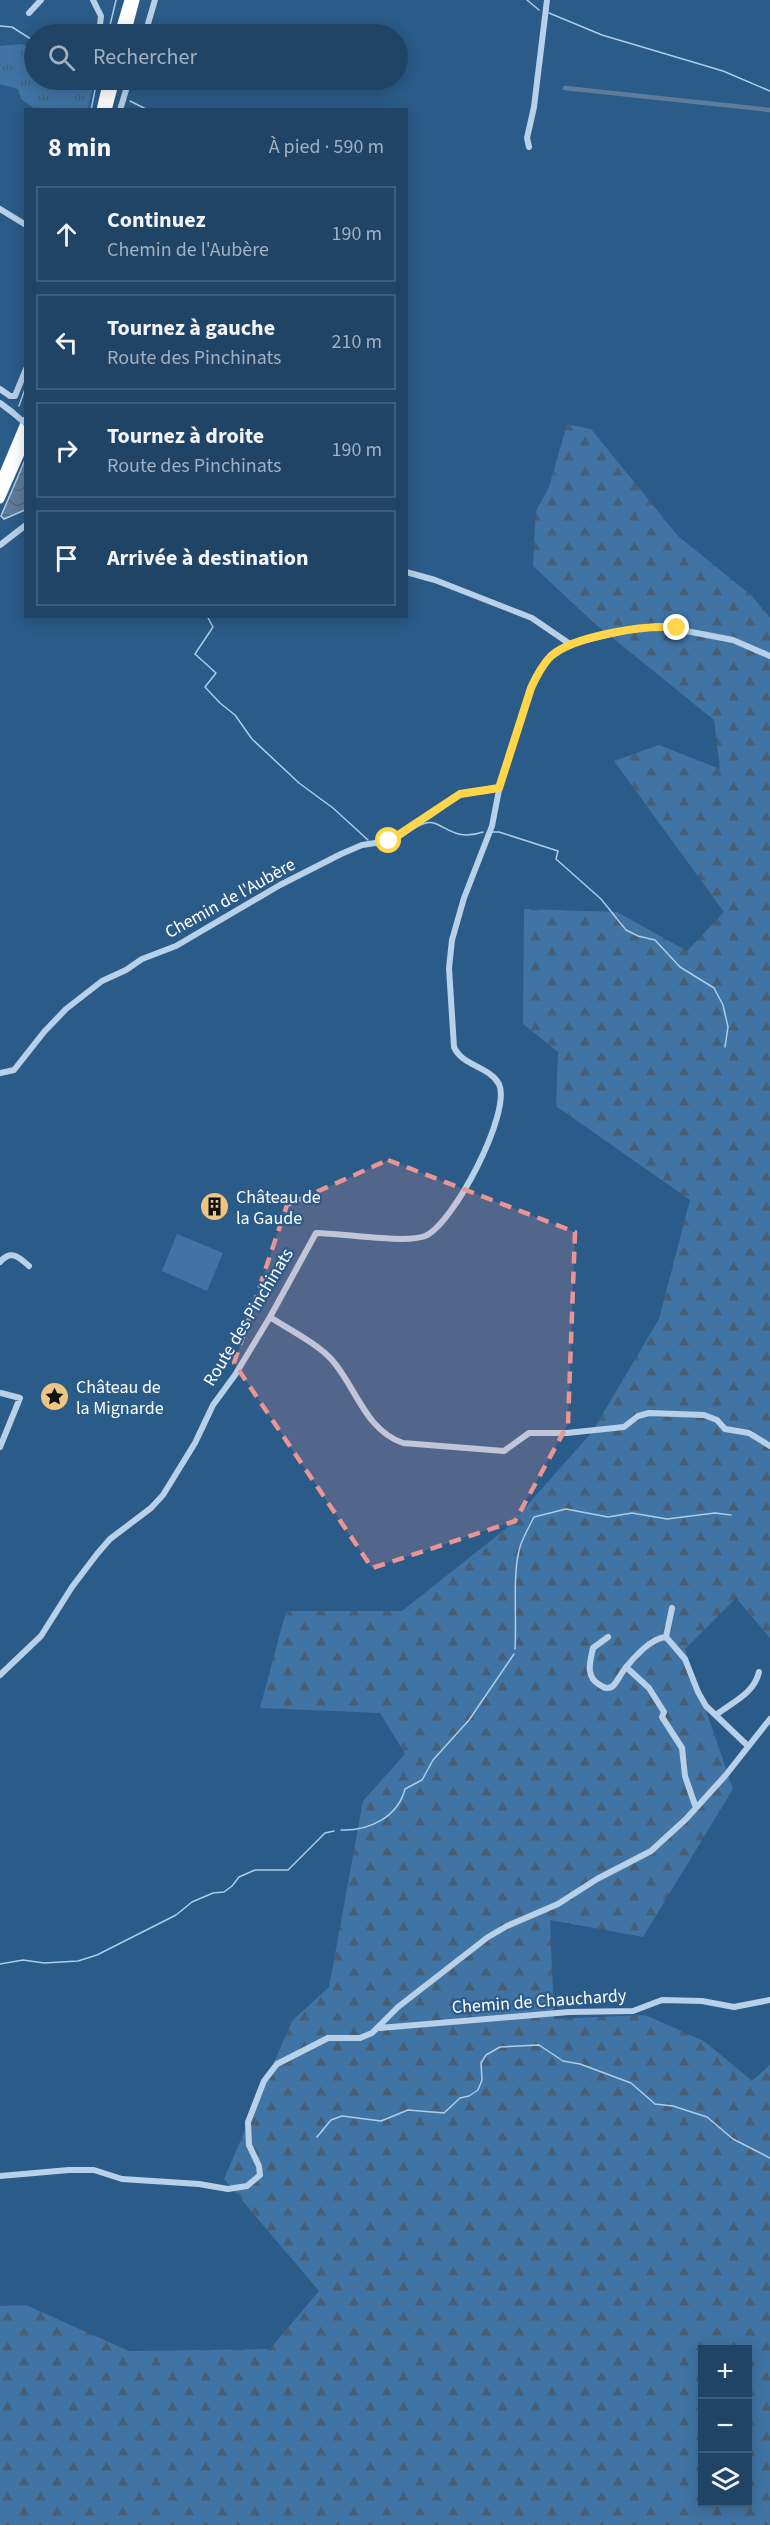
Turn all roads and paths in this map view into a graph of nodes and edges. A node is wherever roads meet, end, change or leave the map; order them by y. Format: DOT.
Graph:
graph roads {
  1 [pos="41,0"];
  2 [pos="93,0"];
  3 [pos="129,0"];
  4 [pos="135,0"];
  5 [pos="155,0"];
  6 [pos="547,0"];
  7 [pos="29,13"];
  8 [pos="100,24"];
  9 [pos="122,24"];
  10 [pos="129,24"];
  11 [pos="148,24"];
  12 [pos="106,90"];
  13 [pos="112,90"];
  14 [pos="126,90"];
  15 [pos="101,108"];
  16 [pos="108,108"];
  17 [pos="121,108"];
  18 [pos="529,147"];
  19 [pos="0,209"];
  20 [pos="24,224"];
  21 [pos="24,374"];
  22 [pos="0,389"];
  23 [pos="0,403"];
  24 [pos="24,421"];
  25 [pos="24,427"];
  26 [pos="24,445"];
  27 [pos="0,483"];
  28 [pos="0,500"];
  29 [pos="24,527"];
  30 [pos="0,545"];
  31 [pos="408,573"];
  32 [pos="570,644"];
  33 [pos="770,656"];
  34 [pos="499,788"];
  35 [pos="0,1073"];
  36 [pos="0,1262"];
  37 [pos="29,1266"];
  38 [pos="270,1317"];
  39 [pos="0,1393"];
  40 [pos="770,1446"];
  41 [pos="0,1447"];
  42 [pos="672,1608"];
  43 [pos="666,1636"];
  44 [pos="608,1637"];
  45 [pos="626,1667"];
  46 [pos="759,1672"];
  47 [pos="0,1675"];
  48 [pos="716,1715"];
  49 [pos="770,1719"];
  50 [pos="748,1746"];
  51 [pos="696,1808"];
  52 [pos="770,2000"];
  53 [pos="379,2028"];
  54 [pos="0,2176"];
  1 -- 7 [label="street"];
  2 -- 8 [label="street"];
  3 -- 9 [label="highway"];
  4 -- 10 [label="highway"];
  5 -- 11 [label="street"];
  6 -- 18 [label="street"];
  12 -- 15 [label="highway"];
  13 -- 16 [label="highway"];
  14 -- 17 [label="street"];
  19 -- 20 [label="street"];
  21 -- 22 [label="street"];
  23 -- 24 [label="street, bridge"];
  25 -- 27 [label="highway"];
  26 -- 28 [label="highway"];
  29 -- 30 [label="street"];
  31 -- 32 [label="street"];
  32 -- 33 [label="street, Route des Pinchinats"];
  32 -- 34 [label="street, Route des Pinchinats"];
  34 -- 35 [label="street, Chemin de l'Aubère"];
  34 -- 38 [label="street, Route des Pinchinats"];
  36 -- 37 [label="street"];
  38 -- 40 [label="street"];
  38 -- 47 [label="street, Route des Pinchinats"];
  39 -- 41 [label="street"];
  42 -- 43 [label="street"];
  43 -- 45 [label="street"];
  43 -- 48 [label="street"];
  44 -- 45 [label="street"];
  45 -- 51 [label="street"];
  46 -- 48 [label="street"];
  48 -- 50 [label="street"];
  49 -- 50 [label="street"];
  50 -- 51 [label="street"];
  51 -- 53 [label="street"];
  52 -- 53 [label="street, Chemin de Chauchardy"];
  53 -- 54 [label="street"];
}
